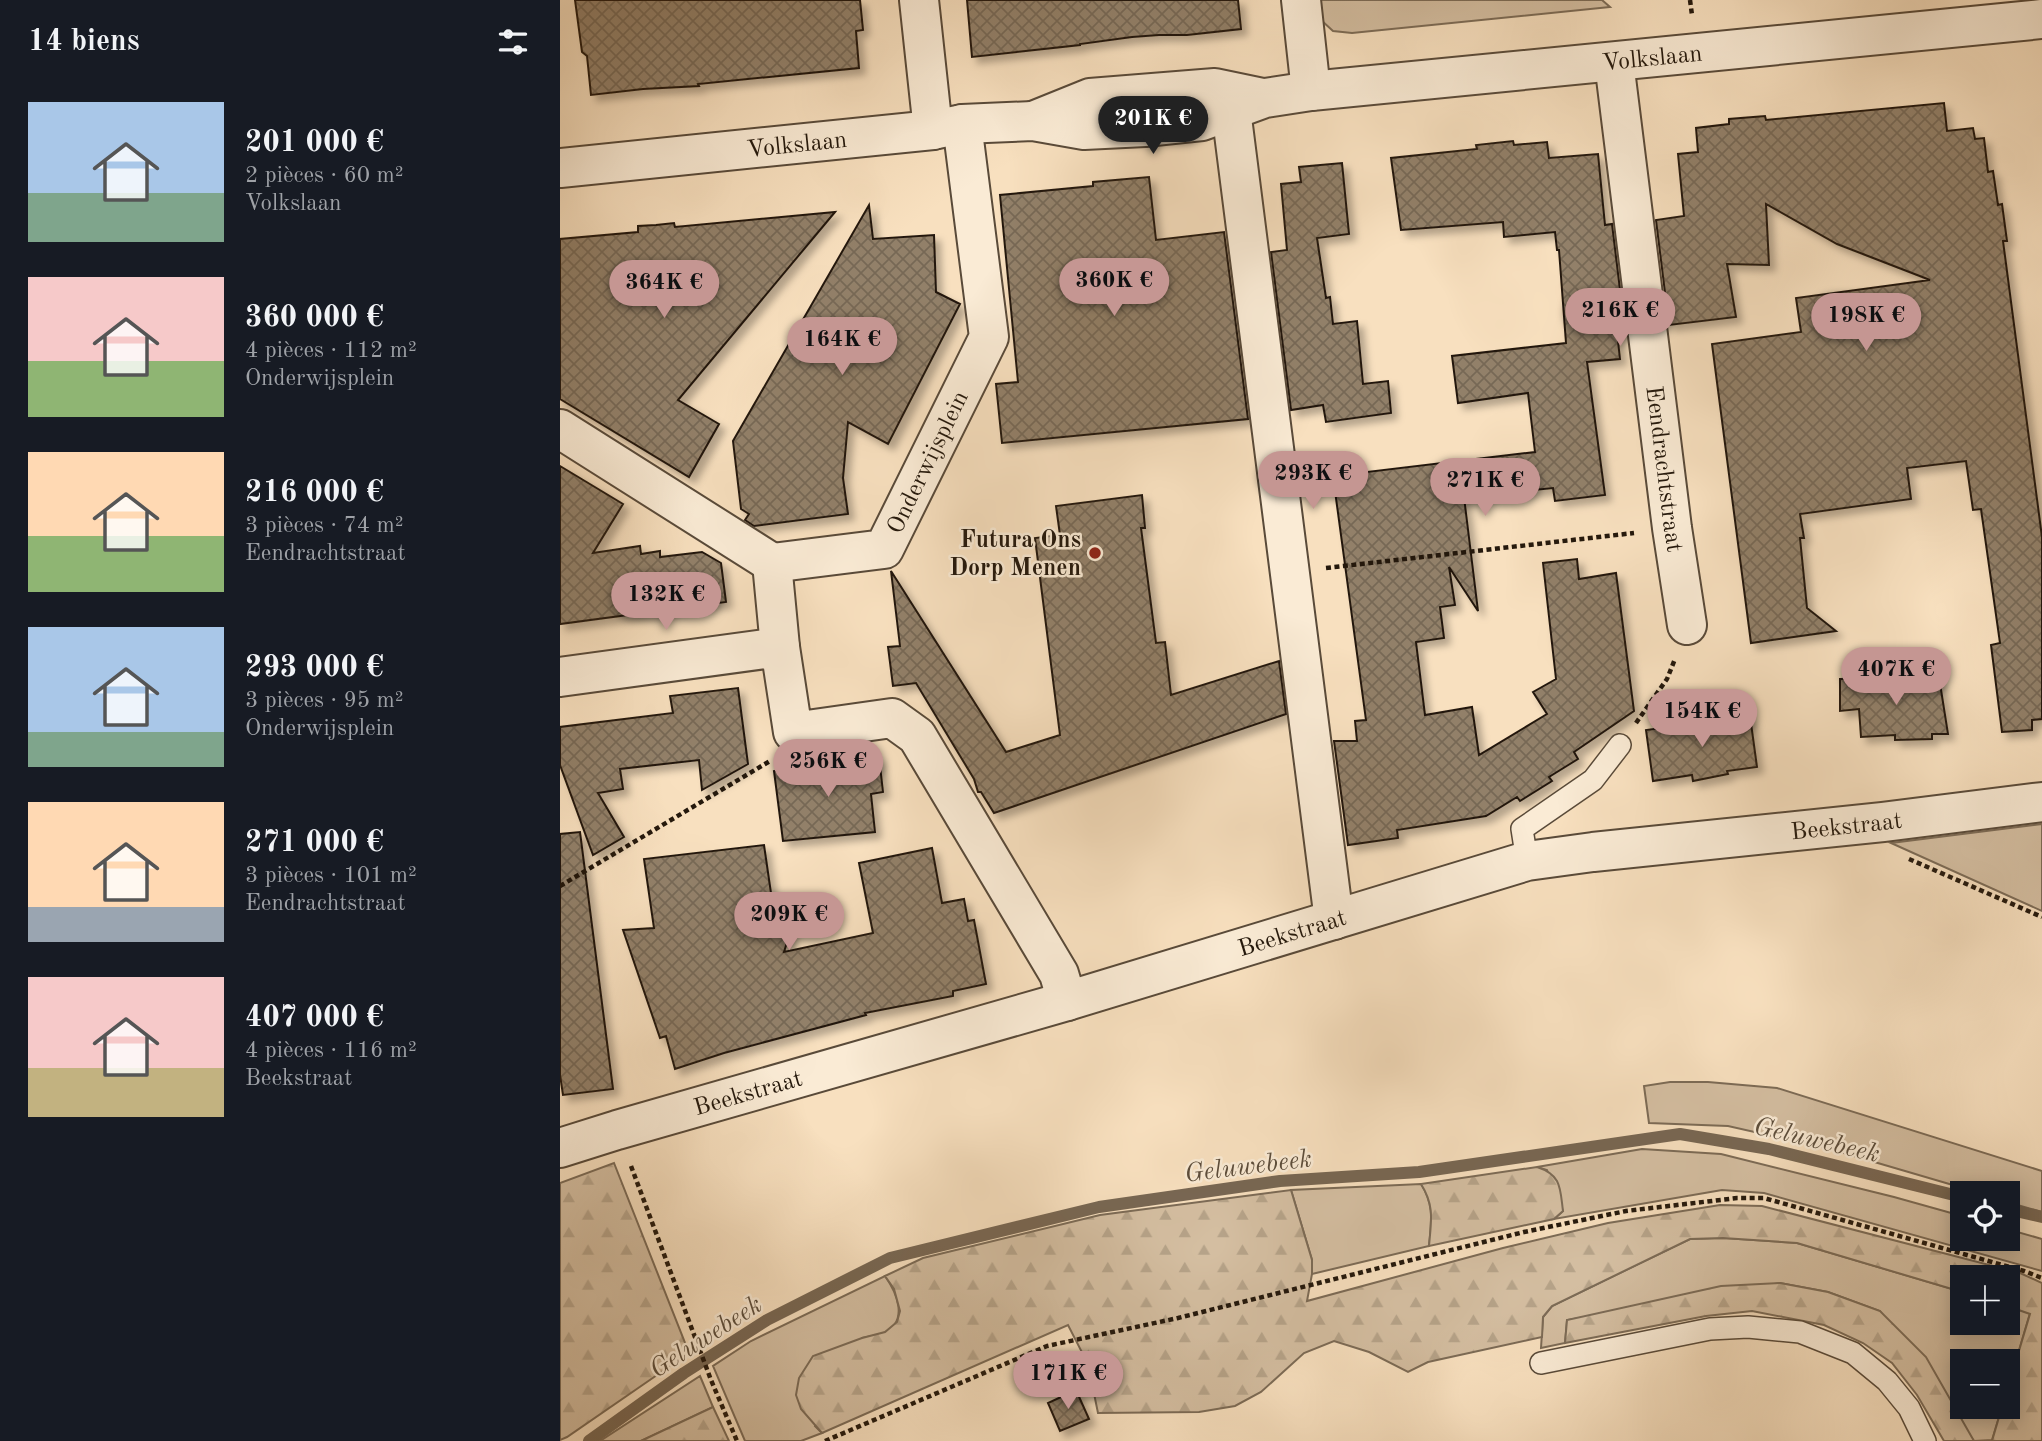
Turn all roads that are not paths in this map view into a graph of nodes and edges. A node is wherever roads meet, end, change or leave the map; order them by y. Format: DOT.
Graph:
graph roads {
  1 [pos="919,0"];
  2 [pos="1301,0"];
  3 [pos="2041,24"];
  4 [pos="1614,62"];
  5 [pos="1311,91"];
  6 [pos="1248,104"];
  7 [pos="948,127"];
  8 [pos="560,168"];
  9 [pos="560,429"];
  10 [pos="772,563"];
  11 [pos="1687,625"];
  12 [pos="780,647"];
  13 [pos="560,677"];
  14 [pos="1620,745"];
  15 [pos="2042,802"];
  16 [pos="1527,861"];
  17 [pos="1334,920"];
  18 [pos="1067,1001"];
  19 [pos="561,1145"];
  20 [pos="1541,1363"];
  21 [pos="1925,1441"];
  1 -- 7 [label="street"];
  2 -- 5 [label="street"];
  3 -- 4 [label="street, Volkslaan"];
  4 -- 5 [label="street, Volkslaan"];
  4 -- 11 [label="street, Eendrachtstraat"];
  5 -- 6 [label="street, Volkslaan"];
  6 -- 7 [label="street, Volkslaan"];
  6 -- 17 [label="street"];
  7 -- 8 [label="street, Volkslaan"];
  7 -- 10 [label="street, Onderwijsplein"];
  9 -- 10 [label="street"];
  10 -- 12 [label="street"];
  12 -- 13 [label="street"];
  12 -- 18 [label="street"];
  14 -- 16 [label="lane"];
  15 -- 16 [label="street, Beekstraat"];
  16 -- 17 [label="street, Beekstraat"];
  17 -- 18 [label="street, Beekstraat"];
  18 -- 19 [label="street, Beekstraat"];
  20 -- 21 [label="lane"];
}
